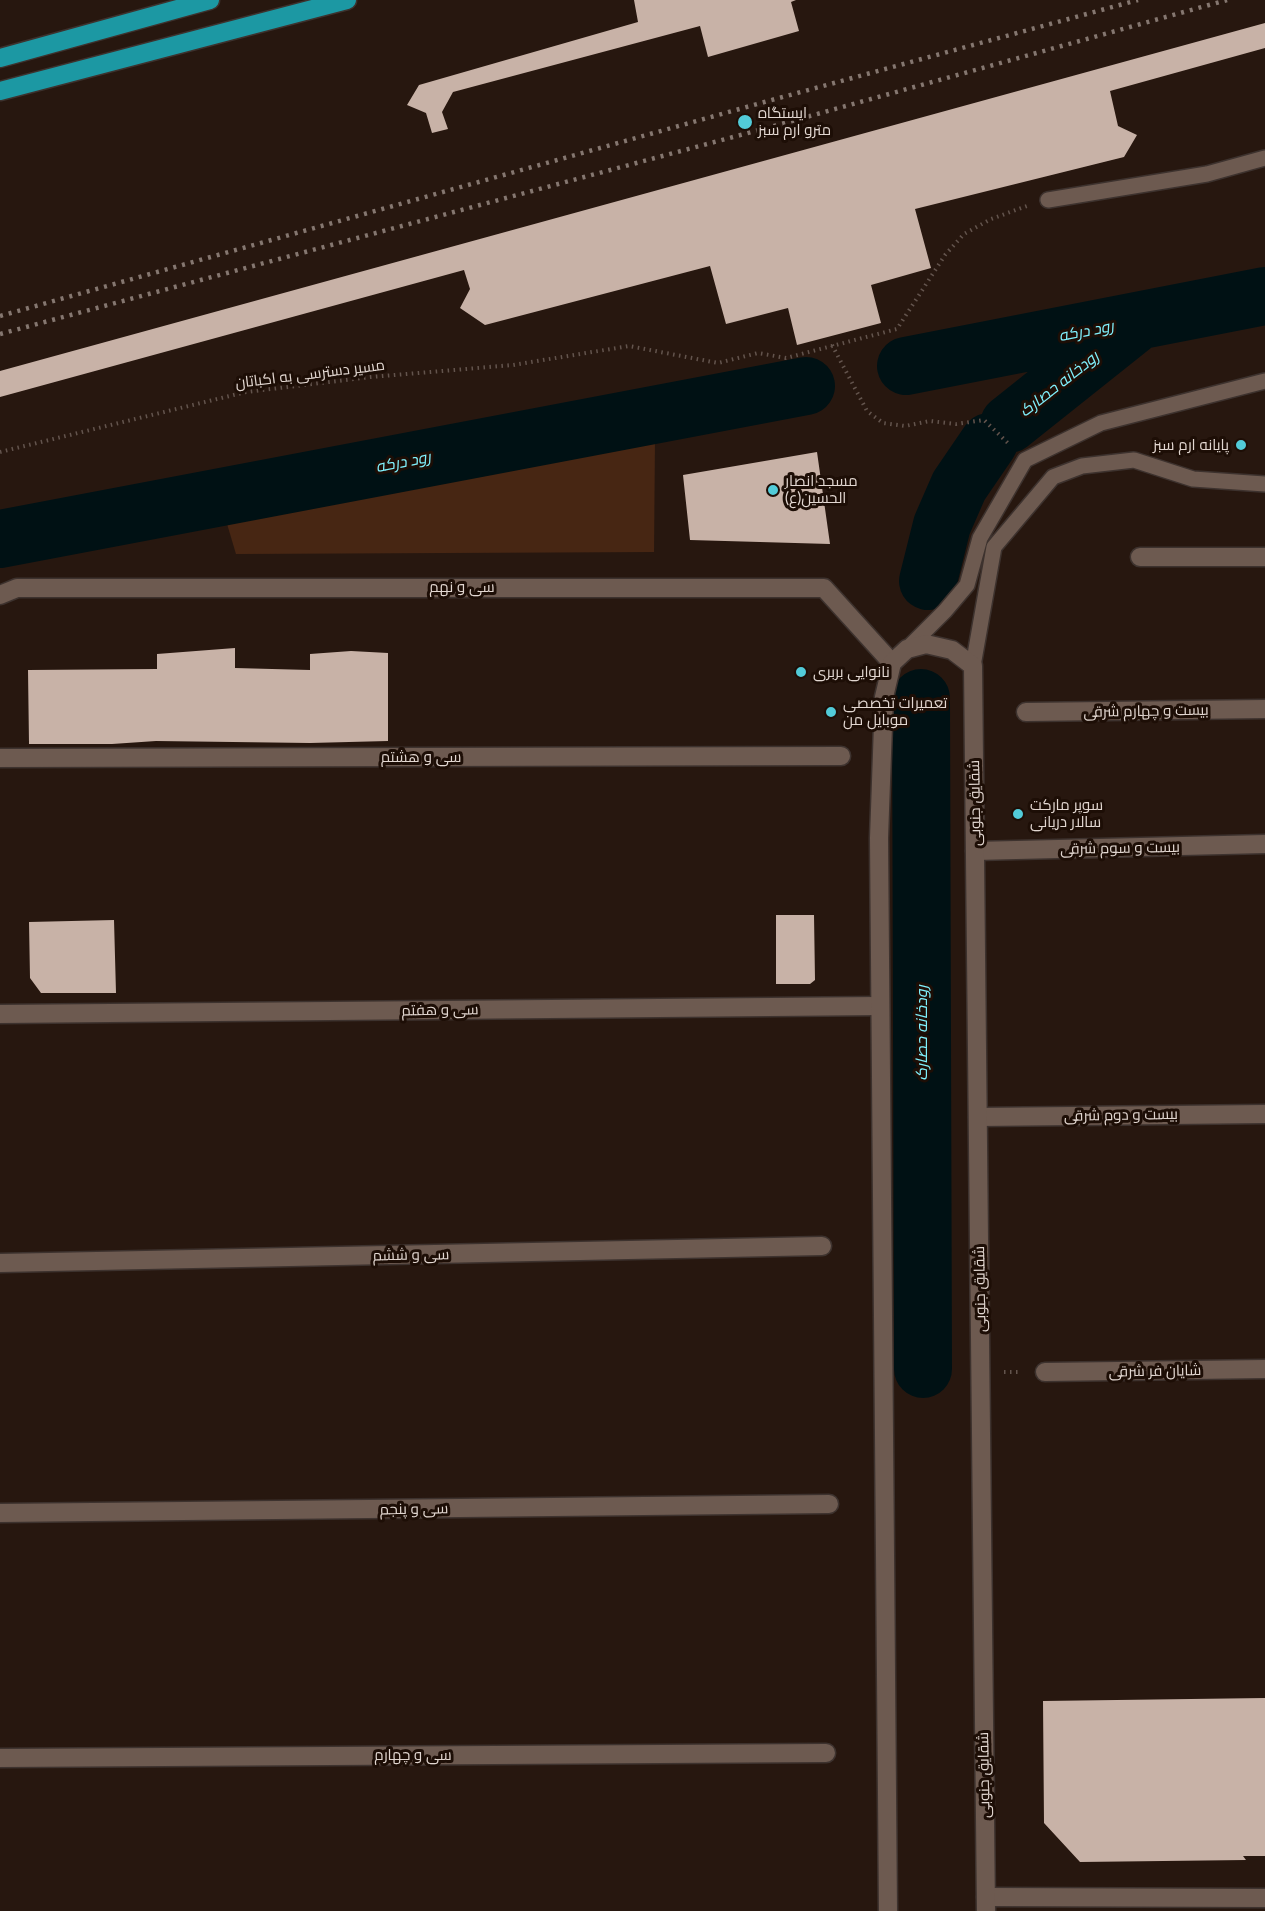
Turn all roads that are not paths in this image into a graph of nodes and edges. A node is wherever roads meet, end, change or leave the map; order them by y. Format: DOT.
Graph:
graph roads {
  1 [pos="210,0"];
  2 [pos="347,0"];
  3 [pos="0,58"];
  4 [pos="0,91"];
  5 [pos="1265,158"];
  6 [pos="1048,200"];
  7 [pos="1265,381"];
  8 [pos="1265,484"];
  9 [pos="1140,557"];
  10 [pos="1265,557"];
  11 [pos="0,595"];
  12 [pos="907,649"];
  13 [pos="892,663"];
  14 [pos="974,666"];
  15 [pos="1265,709"];
  16 [pos="1026,712"];
  17 [pos="841,756"];
  18 [pos="0,758"];
  19 [pos="1265,844"];
  20 [pos="975,851"];
  21 [pos="880,1006"];
  22 [pos="0,1014"];
  23 [pos="1265,1114"];
  24 [pos="978,1117"];
  25 [pos="822,1246"];
  26 [pos="0,1263"];
  27 [pos="1265,1369"];
  28 [pos="1046,1372"];
  29 [pos="829,1504"];
  30 [pos="0,1513"];
  31 [pos="826,1753"];
  32 [pos="0,1758"];
  33 [pos="1265,1898"];
  34 [pos="986,1904"];
  35 [pos="888,1911"];
  1 -- 3 [label="highway"];
  2 -- 4 [label="highway"];
  5 -- 6 [label="lane"];
  7 -- 12 [label="lane"];
  8 -- 14 [label="lane"];
  9 -- 10 [label="street"];
  11 -- 13 [label="street, سی و نهم"];
  12 -- 13 [label="street"];
  12 -- 14 [label="street"];
  13 -- 21 [label="street"];
  14 -- 20 [label="street, شقایق جنوبی"];
  15 -- 16 [label="street, بیست و چهارم شرقی"];
  17 -- 18 [label="street, سی و هشتم"];
  19 -- 20 [label="street, بیست و سوم شرقی"];
  20 -- 24 [label="street, شقایق جنوبی"];
  21 -- 22 [label="street, سی و هفتم"];
  21 -- 35 [label="street"];
  23 -- 24 [label="street, بیست و دوم شرقی"];
  24 -- 34 [label="street, شقایق جنوبی"];
  25 -- 26 [label="street, سی و ششم"];
  27 -- 28 [label="street, شایان فر شرقی"];
  29 -- 30 [label="street, سی و پنجم"];
  31 -- 32 [label="street, سی و چهارم"];
  33 -- 34 [label="street"];
}
